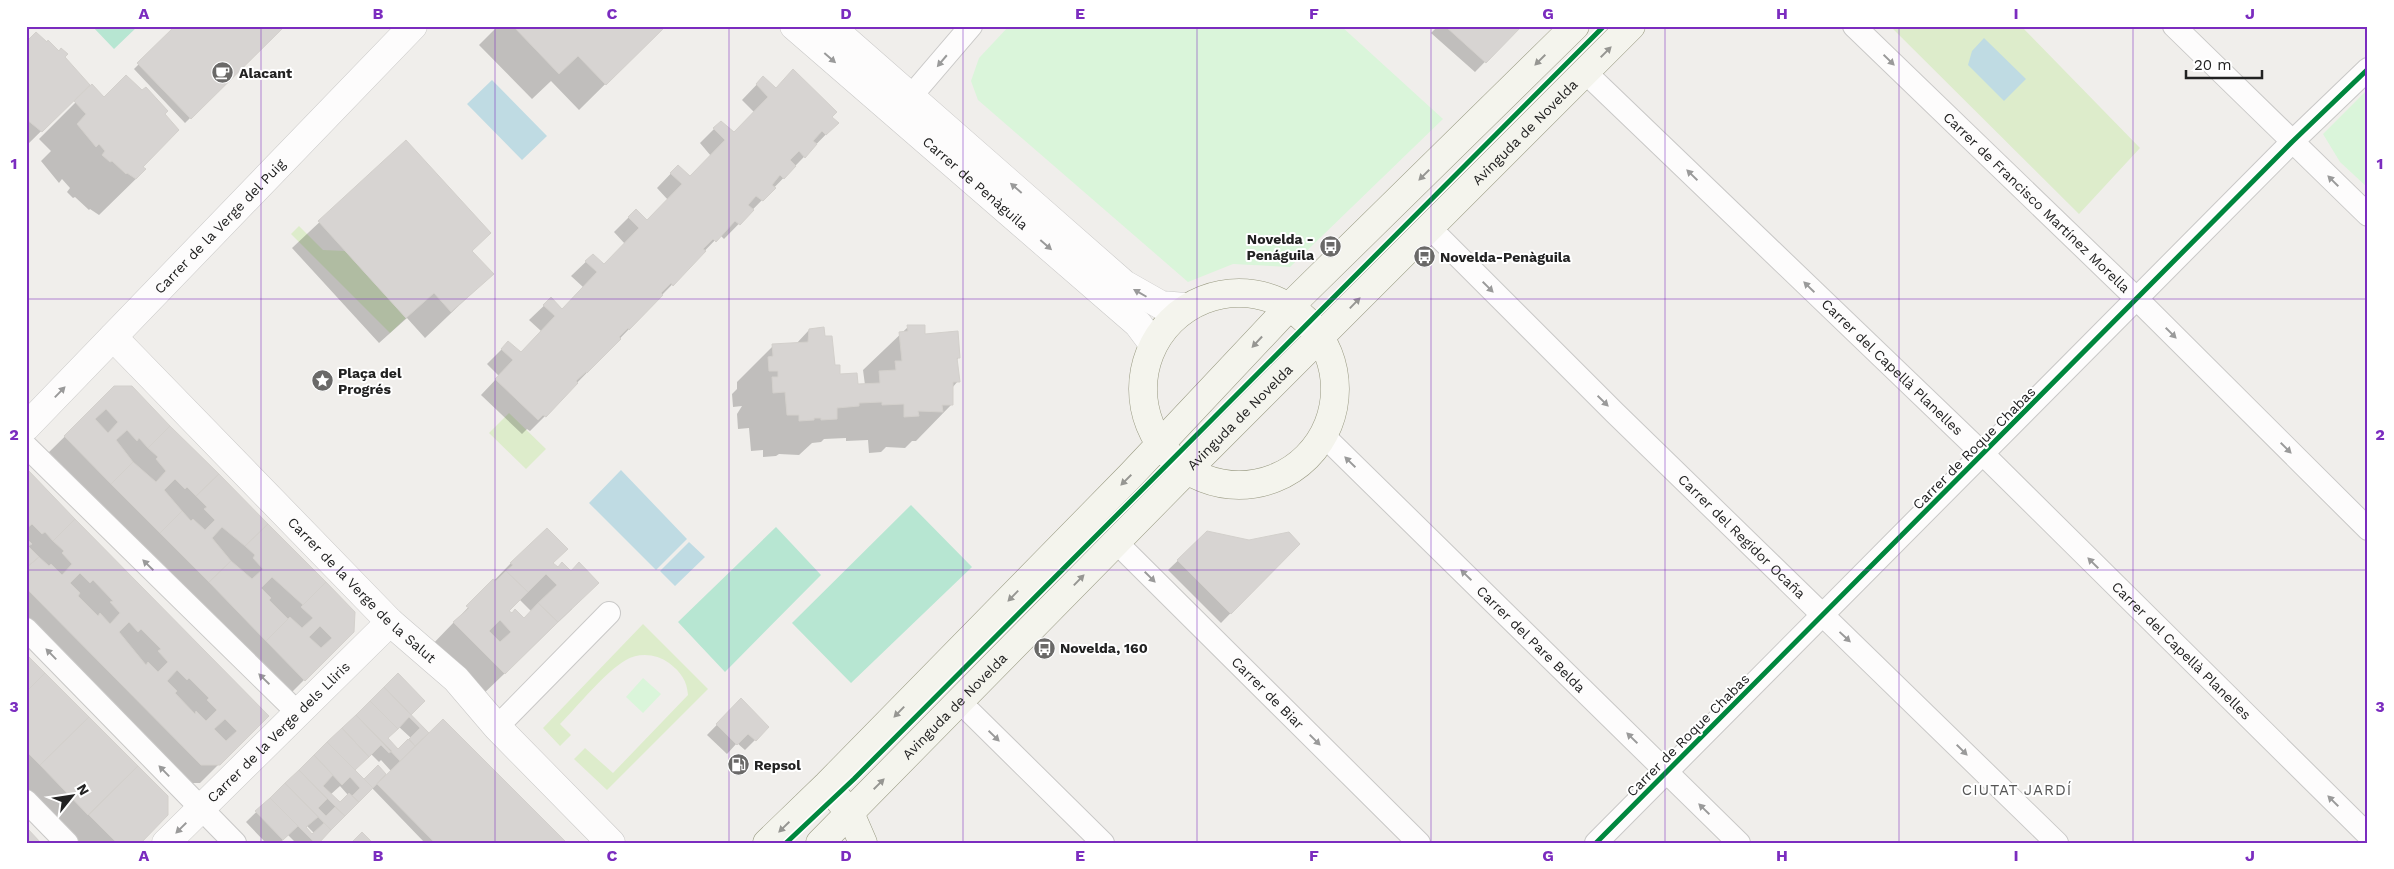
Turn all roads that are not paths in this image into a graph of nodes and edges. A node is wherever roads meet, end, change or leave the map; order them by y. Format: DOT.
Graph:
graph roads {
  1 [pos="413,26"];
  2 [pos="794,26"];
  3 [pos="830,26"];
  4 [pos="971,26"];
  5 [pos="1575,26"];
  6 [pos="1631,26"];
  7 [pos="1854,26"];
  8 [pos="2174,26"];
  9 [pos="2368,69"];
  10 [pos="1585,72"];
  11 [pos="903,105"];
  12 [pos="2292,142"];
  13 [pos="2368,215"];
  14 [pos="1429,227"];
  15 [pos="2136,299"];
  16 [pos="1290,306"];
  17 [pos="1185,307"];
  18 [pos="113,337"];
  19 [pos="1321,338"];
  20 [pos="1153,344"];
  21 [pos="26,427"];
  22 [pos="1324,436"];
  23 [pos="1160,445"];
  24 [pos="26,446"];
  25 [pos="1983,454"];
  26 [pos="1187,470"];
  27 [pos="2368,529"];
  28 [pos="1116,542"];
  29 [pos="610,613"];
  30 [pos="1822,615"];
  31 [pos="390,622"];
  32 [pos="26,629"];
  33 [pos="960,702"];
  34 [pos="298,713"];
  35 [pos="497,727"];
  36 [pos="1667,772"];
  37 [pos="827,786"];
  38 [pos="26,801"];
  39 [pos="200,809"];
  40 [pos="850,813"];
  41 [pos="2368,835"];
  42 [pos="67,843"];
  43 [pos="166,843"];
  44 [pos="235,843"];
  45 [pos="611,843"];
  46 [pos="767,843"];
  47 [pos="820,843"];
  48 [pos="863,843"];
  49 [pos="1104,843"];
  50 [pos="1419,843"];
  51 [pos="1596,843"];
  52 [pos="1739,843"];
  53 [pos="2057,843"];
  1 -- 18 [label="street, Carrer de la Verge del Puig"];
  2 -- 11 [label="street, Carrer de Penàguila, one-way"];
  3 -- 11 [label="street, Carrer de Penàguila"];
  4 -- 11 [label="street, one-way"];
  5 -- 16 [label="main road, one-way"];
  10 -- 6 [label="main road, Avinguda de Novelda, one-way"];
  7 -- 15 [label="street, Carrer de Francisco Martínez Morella, one-way"];
  8 -- 12 [label="street"];
  9 -- 12 [label="street, Carrer de Roque Chabas"];
  10 -- 14 [label="main road, Avinguda de Novelda"];
  25 -- 10 [label="street, Carrer del Capellà Planelles, one-way"];
  17 -- 11 [label="street, Carrer de Penàguila, one-way"];
  11 -- 20 [label="street, Carrer de Penàguila, one-way"];
  13 -- 12 [label="street, one-way"];
  12 -- 15 [label="street, Carrer de Roque Chabas"];
  19 -- 14 [label="main road, Avinguda de Novelda, one-way"];
  14 -- 30 [label="street, Carrer del Regidor Ocaña, one-way"];
  15 -- 25 [label="street, Carrer de Roque Chabas"];
  15 -- 27 [label="street, Carrer de Francisco Martínez Morella, one-way"];
  16 -- 17 [label="main road"];
  16 -- 19 [label="main road"];
  16 -- 23 [label="main road, one-way"];
  17 -- 20 [label="main road"];
  21 -- 18 [label="street, Carrer de la Verge del Puig, one-way"];
  18 -- 31 [label="street, Carrer de la Verge de la Salut"];
  19 -- 22 [label="main road"];
  19 -- 26 [label="main road, Avinguda de Novelda"];
  20 -- 23 [label="main road"];
  22 -- 26 [label="main road"];
  36 -- 22 [label="street, Carrer del Pare Belda, one-way"];
  23 -- 26 [label="main road"];
  23 -- 37 [label="main road, one-way"];
  34 -- 24 [label="street, one-way"];
  25 -- 30 [label="street, Carrer de Roque Chabas"];
  41 -- 25 [label="street, Carrer del Capellà Planelles, one-way"];
  26 -- 28 [label="main road, Avinguda de Novelda"];
  33 -- 28 [label="main road, Avinguda de Novelda, one-way"];
  28 -- 50 [label="street, Carrer de Biar, one-way"];
  29 -- 35 [label="street"];
  30 -- 36 [label="street, Carrer de Roque Chabas"];
  30 -- 53 [label="street, Carrer del Regidor Ocaña, one-way"];
  31 -- 34 [label="street, Carrer de la Verge dels Lliris"];
  31 -- 35 [label="street, Carrer de la Verge de la Salut"];
  39 -- 32 [label="street, one-way"];
  40 -- 33 [label="main road, Avinguda de Novelda, one-way"];
  33 -- 49 [label="street, one-way"];
  34 -- 39 [label="street, Carrer de la Verge dels Lliris"];
  35 -- 45 [label="street, Carrer de la Verge de la Salut"];
  36 -- 51 [label="street, Carrer de Roque Chabas"];
  52 -- 36 [label="street, Carrer del Pare Belda, one-way"];
  37 -- 40 [label="main road"];
  37 -- 46 [label="main road, one-way"];
  38 -- 42 [label="street"];
  39 -- 43 [label="street, Carrer de la Verge dels Lliris, one-way"];
  39 -- 44 [label="street"];
  40 -- 47 [label="main road, Avinguda de Novelda"];
  40 -- 48 [label="main road"];
}
